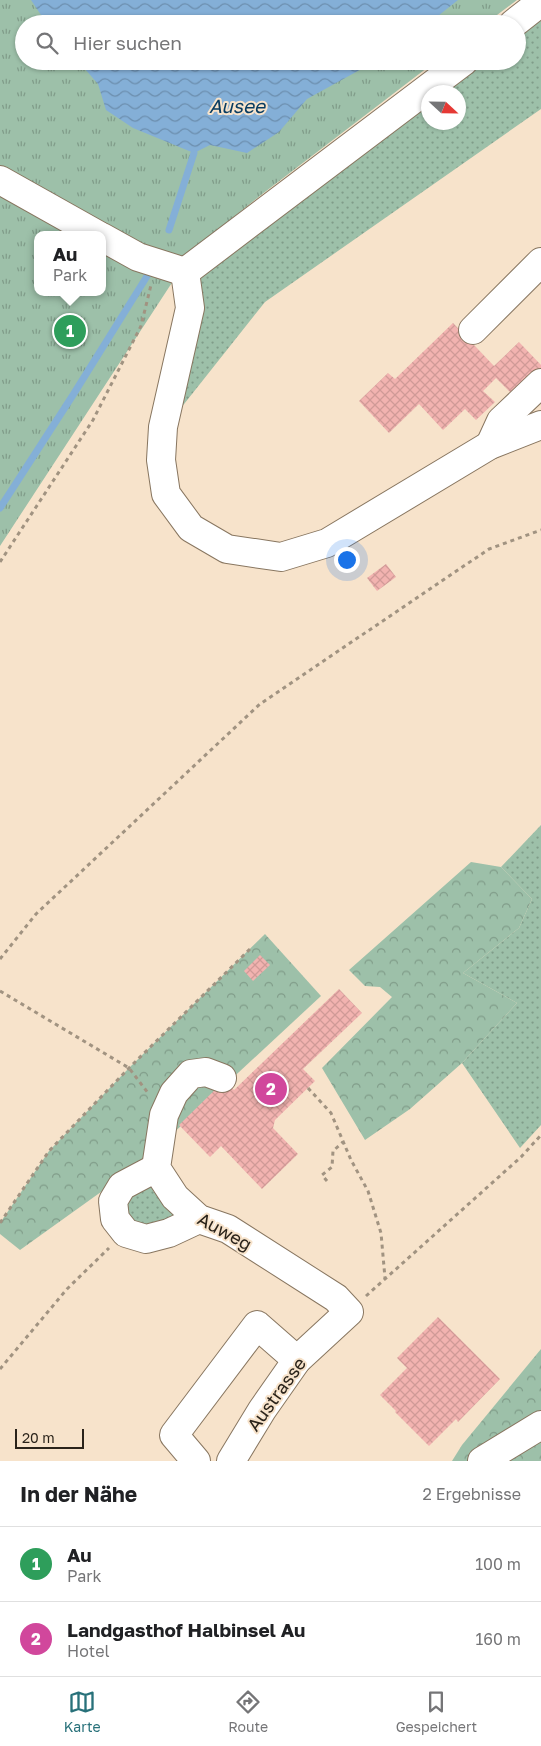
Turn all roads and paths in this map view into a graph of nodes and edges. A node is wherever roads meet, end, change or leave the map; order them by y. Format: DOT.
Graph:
graph roads {
  1 [pos="541,2"];
  2 [pos="524,15"];
  3 [pos="452,70"];
  4 [pos="0,180"];
  5 [pos="91,231"];
  6 [pos="106,240"];
  7 [pos="541,262"];
  8 [pos="156,264"];
  9 [pos="185,272"];
  10 [pos="473,330"];
  11 [pos="541,383"];
  12 [pos="541,425"];
  13 [pos="490,445"];
  14 [pos="541,530"];
  15 [pos="0,562"];
  16 [pos="251,948"];
  17 [pos="0,959"];
  18 [pos="0,990"];
  19 [pos="130,1068"];
  20 [pos="222,1078"];
  21 [pos="308,1088"];
  22 [pos="541,1135"];
  23 [pos="343,1142"];
  24 [pos="156,1168"];
  25 [pos="327,1181"];
  26 [pos="199,1219"];
  27 [pos="0,1222"];
  28 [pos="126,1233"];
  29 [pos="385,1278"];
  30 [pos="350,1312"];
  31 [pos="297,1360"];
  32 [pos="0,1369"];
  33 [pos="541,1425"];
  34 [pos="196,1461"];
  35 [pos="231,1461"];
  36 [pos="482,1461"];
  1 -- 2 [label="lane"];
  3 -- 9 [label="lane"];
  4 -- 5 [label="lane"];
  6 -- 8 [label="lane"];
  7 -- 10 [label="lane"];
  8 -- 9 [label="lane"];
  8 -- 15 [label="path"];
  9 -- 13 [label="lane"];
  11 -- 13 [label="lane"];
  12 -- 13 [label="lane"];
  14 -- 17 [label="path"];
  16 -- 19 [label="path"];
  18 -- 19 [label="path"];
  19 -- 27 [label="path"];
  20 -- 24 [label="lane"];
  21 -- 23 [label="path"];
  22 -- 29 [label="path"];
  23 -- 25 [label="path"];
  23 -- 29 [label="path"];
  24 -- 26 [label="lane, Auweg"];
  24 -- 28 [label="lane"];
  26 -- 28 [label="lane"];
  26 -- 30 [label="lane, Auweg"];
  28 -- 32 [label="path"];
  29 -- 30 [label="path"];
  30 -- 31 [label="lane, Austrasse"];
  31 -- 34 [label="lane"];
  31 -- 35 [label="lane, Austrasse"];
  33 -- 36 [label="lane"];
}
